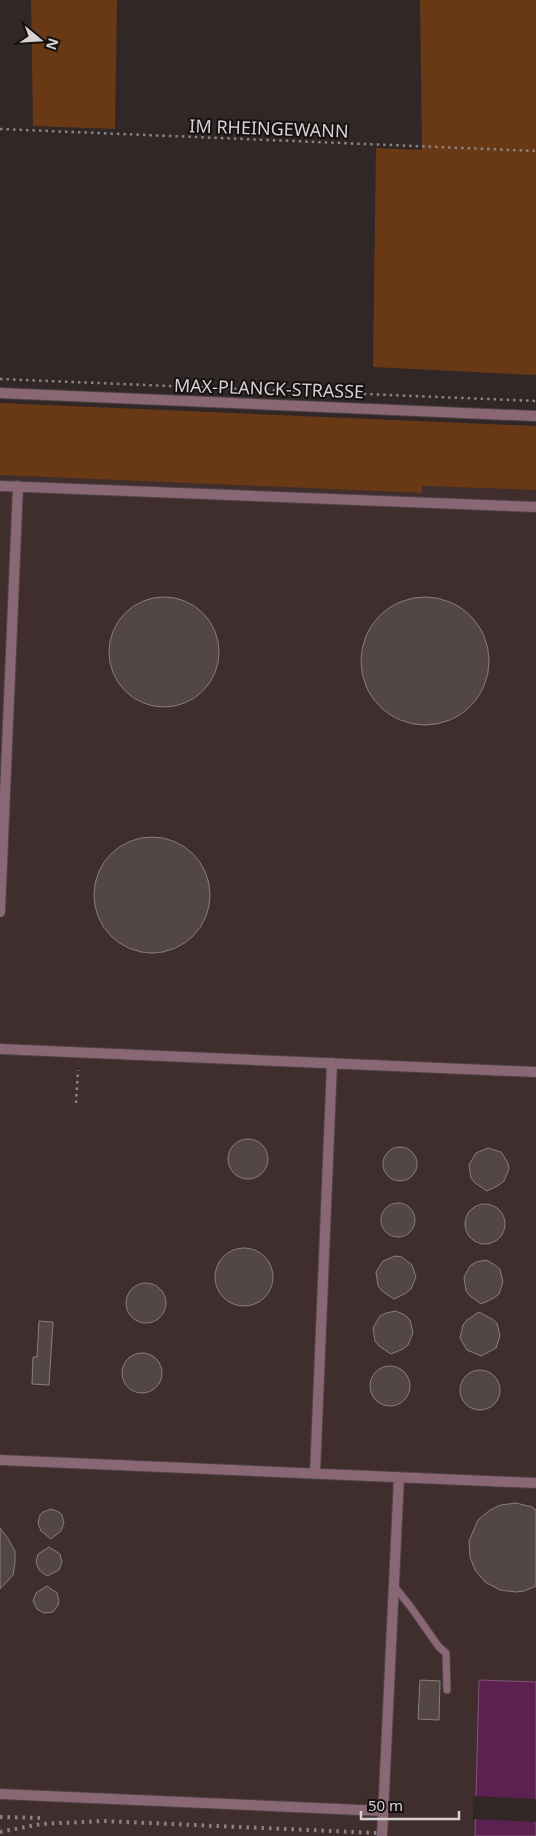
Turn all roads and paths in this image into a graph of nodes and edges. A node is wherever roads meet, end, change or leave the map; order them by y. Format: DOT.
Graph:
graph roads {
  1 [pos="0,129"];
  2 [pos="536,151"];
  3 [pos="0,379"];
  4 [pos="0,393"];
  5 [pos="536,401"];
  6 [pos="536,416"];
  7 [pos="0,486"];
  8 [pos="18,486"];
  9 [pos="536,507"];
  10 [pos="0,912"];
  11 [pos="0,1049"];
  12 [pos="332,1064"];
  13 [pos="78,1070"];
  14 [pos="536,1072"];
  15 [pos="76,1103"];
  16 [pos="0,1460"];
  17 [pos="315,1474"];
  18 [pos="399,1477"];
  19 [pos="536,1483"];
  20 [pos="394,1586"];
  21 [pos="447,1690"];
  22 [pos="0,1794"];
  23 [pos="383,1811"];
  24 [pos="382,1836"];
  1 -- 2 [label="path, IM RHEINGEWANN"];
  3 -- 5 [label="path"];
  4 -- 6 [label="street, MAX-PLANCK-STRASSE"];
  7 -- 8 [label="street"];
  8 -- 9 [label="street"];
  8 -- 10 [label="street"];
  11 -- 12 [label="street"];
  12 -- 14 [label="street"];
  12 -- 17 [label="street"];
  13 -- 15 [label="path"];
  16 -- 17 [label="street"];
  17 -- 18 [label="street"];
  18 -- 19 [label="street"];
  18 -- 20 [label="street"];
  20 -- 21 [label="lane"];
  20 -- 23 [label="street"];
  22 -- 23 [label="street"];
  23 -- 24 [label="street"];
}
